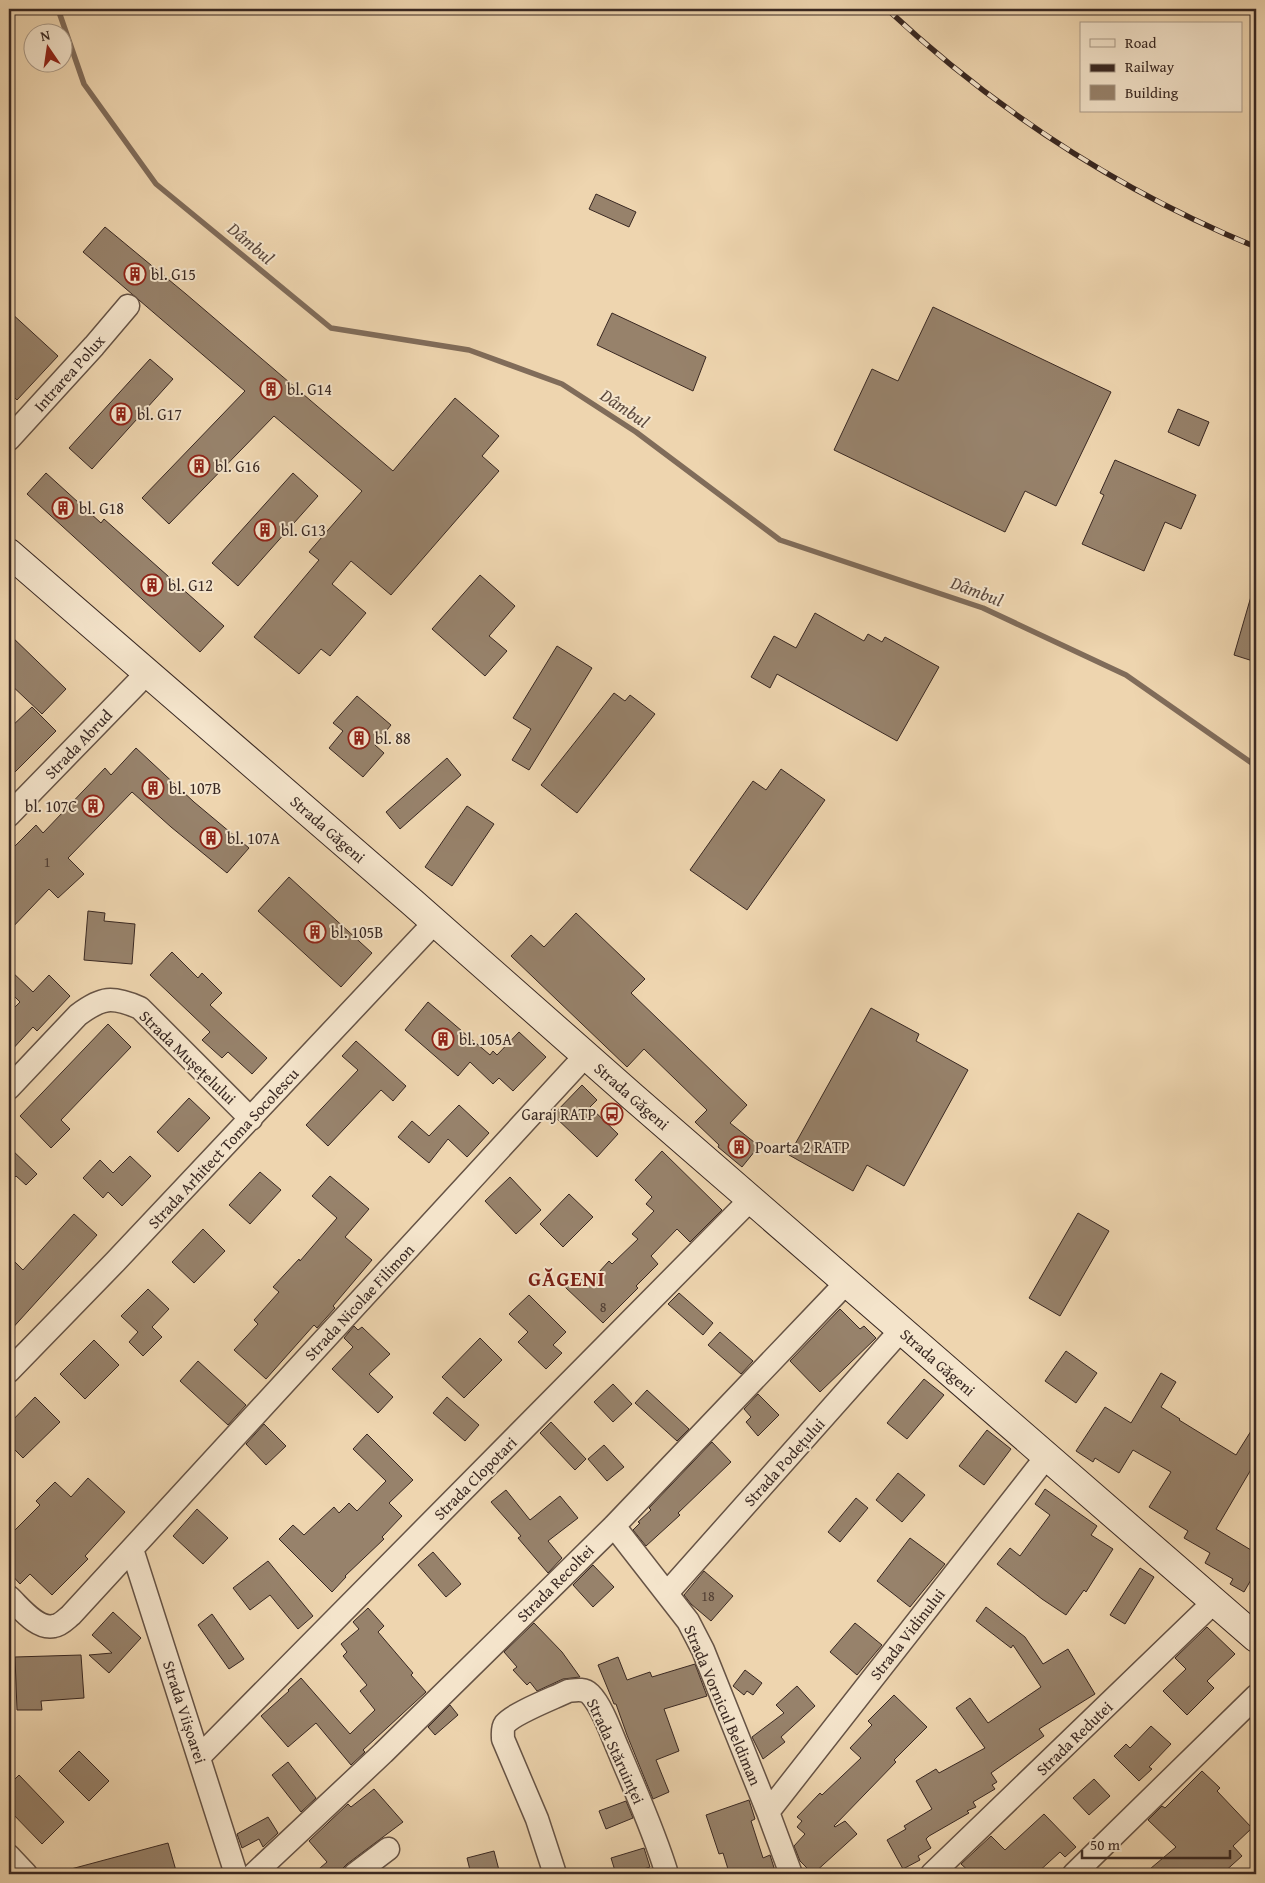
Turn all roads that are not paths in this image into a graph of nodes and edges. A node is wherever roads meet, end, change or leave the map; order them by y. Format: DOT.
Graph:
graph roads {
  1 [pos="128,306"];
  2 [pos="9,439"];
  3 [pos="9,553"];
  4 [pos="147,673"];
  5 [pos="9,815"];
  6 [pos="435,922"];
  7 [pos="586,1055"];
  8 [pos="9,1088"];
  9 [pos="250,1118"];
  10 [pos="750,1200"];
  11 [pos="846,1283"];
  12 [pos="901,1330"];
  13 [pos="9,1371"];
  14 [pos="1047,1456"];
  15 [pos="614,1526"];
  16 [pos="132,1550"];
  17 [pos="667,1593"];
  18 [pos="9,1597"];
  19 [pos="1215,1601"];
  20 [pos="1256,1638"];
  21 [pos="1256,1696"];
  22 [pos="199,1757"];
  23 [pos="768,1812"];
  24 [pos="388,1849"];
  25 [pos="9,1856"];
  26 [pos="26,1874"];
  27 [pos="236,1874"];
  28 [pos="254,1874"];
  29 [pos="355,1874"];
  30 [pos="555,1874"];
  31 [pos="667,1874"];
  32 [pos="791,1874"];
  33 [pos="932,1874"];
  34 [pos="1074,1874"];
  1 -- 2 [label="street, Intrarea Polux"];
  3 -- 4 [label="main road, Strada Găgeni"];
  4 -- 5 [label="street, Strada Abrud"];
  4 -- 6 [label="main road, Strada Găgeni"];
  6 -- 7 [label="main road, Strada Găgeni"];
  6 -- 9 [label="street, Strada Arhitect Toma Socolescu"];
  7 -- 10 [label="main road, Strada Găgeni"];
  7 -- 16 [label="street, Strada Nicolae Filimon"];
  8 -- 9 [label="street, Strada Mușețelului"];
  9 -- 13 [label="street, Strada Arhitect Toma Socolescu"];
  10 -- 11 [label="main road, Strada Găgeni"];
  10 -- 22 [label="street, Strada Clopotari"];
  11 -- 12 [label="main road, Strada Găgeni"];
  11 -- 15 [label="street, Strada Recoltei"];
  12 -- 14 [label="main road, Strada Găgeni"];
  12 -- 17 [label="street, Strada Podețului"];
  14 -- 19 [label="main road, Strada Găgeni"];
  14 -- 23 [label="street, Strada Vidinului"];
  15 -- 17 [label="street, Strada Vornicul Beldiman"];
  15 -- 28 [label="street, Strada Recoltei"];
  16 -- 18 [label="street"];
  16 -- 22 [label="street, Strada Viișoarei"];
  17 -- 23 [label="street, Strada Vornicul Beldiman"];
  19 -- 20 [label="main road, Strada Găgeni"];
  19 -- 33 [label="street, Strada Redutei"];
  21 -- 34 [label="street"];
  22 -- 27 [label="street, Strada Viișoarei"];
  23 -- 32 [label="street, Strada Vornicul Beldiman"];
  24 -- 29 [label="street"];
  25 -- 26 [label="street"];
  30 -- 31 [label="street, Strada Stăruinței"];
}
